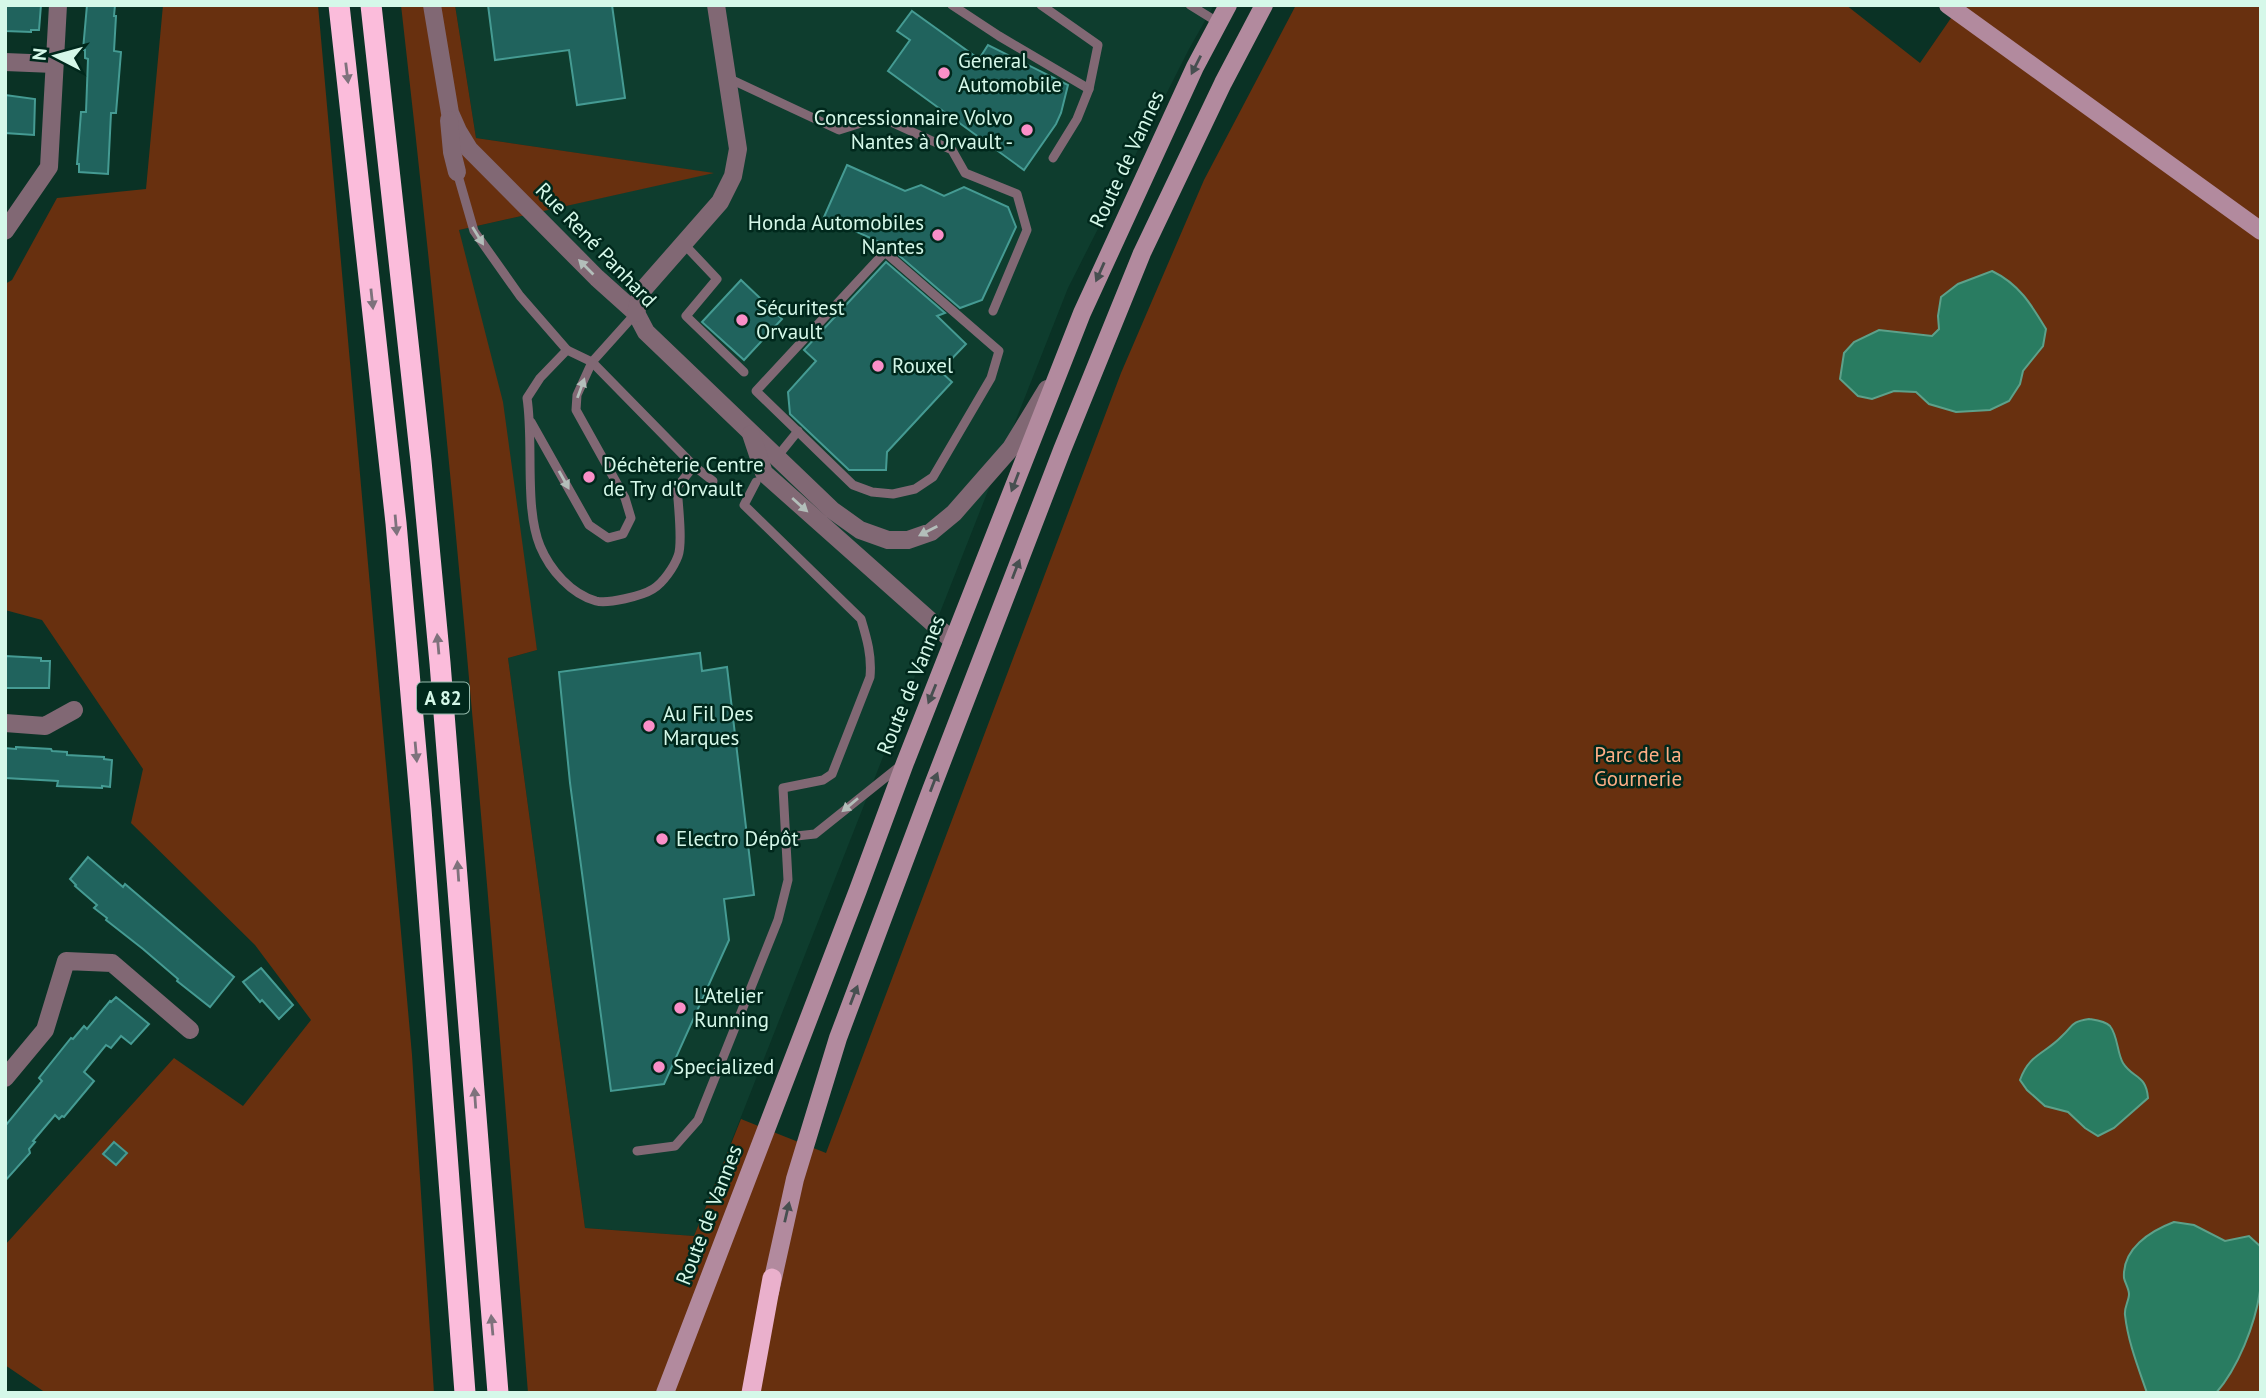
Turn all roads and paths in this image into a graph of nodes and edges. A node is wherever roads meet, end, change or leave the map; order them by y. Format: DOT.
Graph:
graph roads {
  1 [pos="58,5"];
  2 [pos="339,5"];
  3 [pos="371,5"];
  4 [pos="432,5"];
  5 [pos="716,5"];
  6 [pos="952,5"];
  7 [pos="1041,5"];
  8 [pos="1190,5"];
  9 [pos="1228,5"];
  10 [pos="1264,5"];
  11 [pos="1948,5"];
  12 [pos="1219,23"];
  13 [pos="5,62"];
  14 [pos="54,64"];
  15 [pos="727,77"];
  16 [pos="1089,89"];
  17 [pos="450,113"];
  18 [pos="1053,158"];
  19 [pos="457,172"];
  20 [pos="5,231"];
  21 [pos="2261,231"];
  22 [pos="683,243"];
  23 [pos="993,311"];
  24 [pos="636,313"];
  25 [pos="567,350"];
  26 [pos="592,362"];
  27 [pos="1061,365"];
  28 [pos="744,372"];
  29 [pos="531,420"];
  30 [pos="750,431"];
  31 [pos="798,431"];
  32 [pos="777,457"];
  33 [pos="694,466"];
  34 [pos="760,478"];
  35 [pos="713,481"];
  36 [pos="953,641"];
  37 [pos="74,710"];
  38 [pos="5,723"];
  39 [pos="905,763"];
  40 [pos="787,837"];
  41 [pos="190,1030"];
  42 [pos="5,1078"];
  43 [pos="637,1151"];
  44 [pos="772,1278"];
  45 [pos="465,1393"];
  46 [pos="498,1393"];
  47 [pos="665,1393"];
  48 [pos="751,1393"];
  49 [pos="757,1393"];
  1 -- 14 [label="street"];
  2 -- 45 [label="highway, A 82, one-way"];
  46 -- 3 [label="highway, A 82, one-way"];
  4 -- 17 [label="street, Rue René Panhard"];
  5 -- 15 [label="street"];
  6 -- 16 [label="lane"];
  7 -- 16 [label="lane"];
  8 -- 12 [label="lane"];
  9 -- 12 [label="main road, Route de Vannes"];
  44 -- 10 [label="main road, one-way"];
  11 -- 21 [label="main road"];
  12 -- 27 [label="main road, Route de Vannes, one-way"];
  13 -- 14 [label="street"];
  14 -- 20 [label="street"];
  15 -- 22 [label="street"];
  15 -- 23 [label="lane"];
  16 -- 18 [label="lane"];
  17 -- 19 [label="street, Rue René Panhard"];
  24 -- 17 [label="street, Rue René Panhard, one-way"];
  19 -- 25 [label="lane, one-way"];
  22 -- 24 [label="street"];
  22 -- 28 [label="lane"];
  24 -- 26 [label="lane"];
  24 -- 30 [label="street, Rue René Panhard"];
  25 -- 26 [label="lane"];
  25 -- 29 [label="lane"];
  29 -- 26 [label="lane, one-way"];
  26 -- 33 [label="lane"];
  27 -- 32 [label="street, Rue René Panhard, one-way"];
  27 -- 36 [label="main road, Route de Vannes, one-way"];
  29 -- 33 [label="lane"];
  30 -- 32 [label="street, Rue René Panhard"];
  30 -- 34 [label="street, Rue René Panhard"];
  31 -- 31 [label="lane"];
  31 -- 32 [label="lane"];
  32 -- 34 [label="street"];
  33 -- 35 [label="lane"];
  34 -- 36 [label="street, Rue René Panhard, one-way"];
  34 -- 40 [label="lane"];
  36 -- 39 [label="main road, Route de Vannes, one-way"];
  37 -- 38 [label="street"];
  39 -- 40 [label="lane, one-way"];
  39 -- 47 [label="main road, Route de Vannes"];
  40 -- 43 [label="lane"];
  41 -- 42 [label="street"];
  44 -- 48 [label="highway"];
  44 -- 49 [label="main road"];
}
